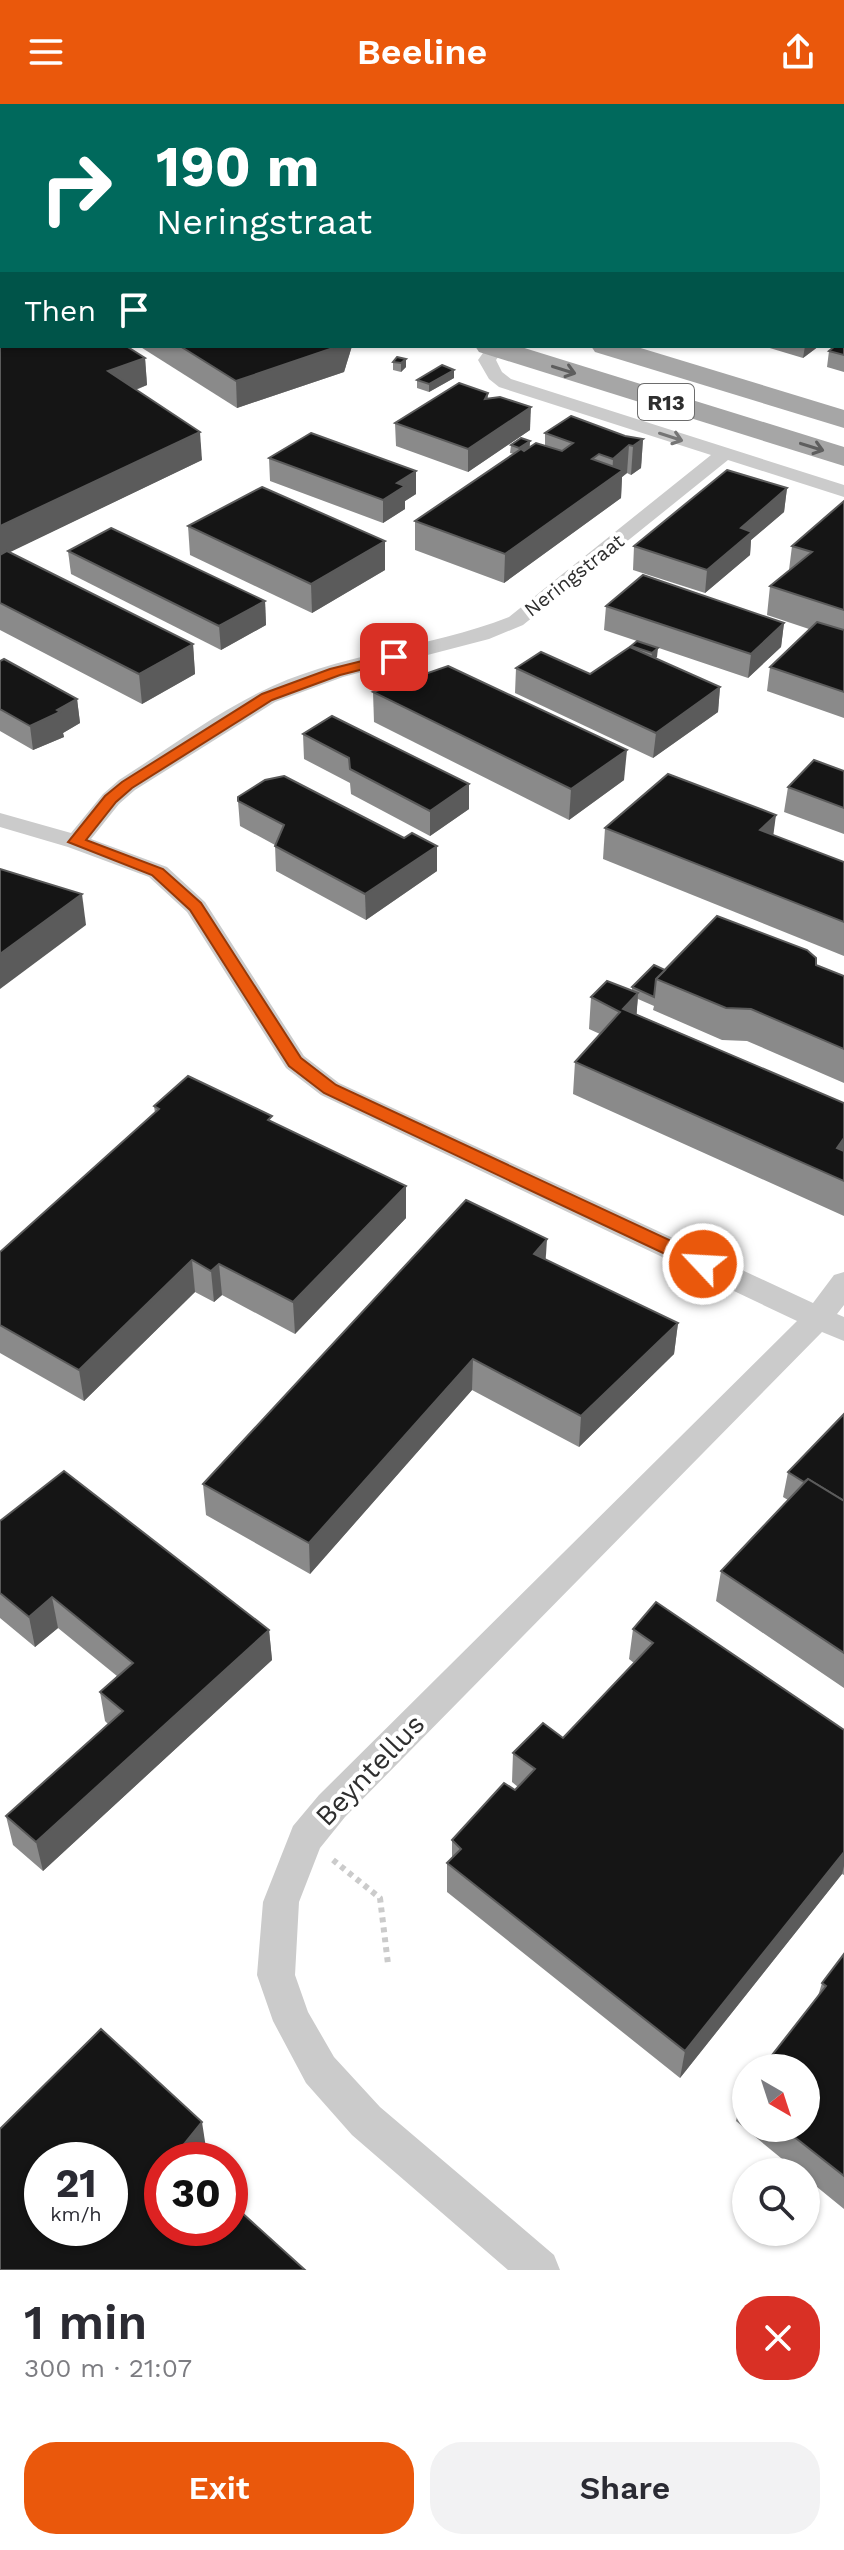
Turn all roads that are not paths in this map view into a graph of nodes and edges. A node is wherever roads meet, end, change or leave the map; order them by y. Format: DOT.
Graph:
graph roads {
  1 [pos="492,348"];
  2 [pos="495,348"];
  3 [pos="612,348"];
  4 [pos="844,419"];
  5 [pos="724,454"];
  6 [pos="844,457"];
  7 [pos="844,491"];
  8 [pos="0,820"];
  9 [pos="76,842"];
  10 [pos="844,1283"];
  11 [pos="831,1324"];
  12 [pos="539,2270"];
  1 -- 5 [label="street, one-way"];
  2 -- 6 [label="main road, R13, one-way"];
  3 -- 4 [label="main road, R13"];
  5 -- 7 [label="street"];
  5 -- 9 [label="street, Neringstraat"];
  8 -- 9 [label="street"];
  9 -- 11 [label="street"];
  10 -- 11 [label="street, Beyntellus"];
  11 -- 12 [label="street, Beyntellus"];
}
